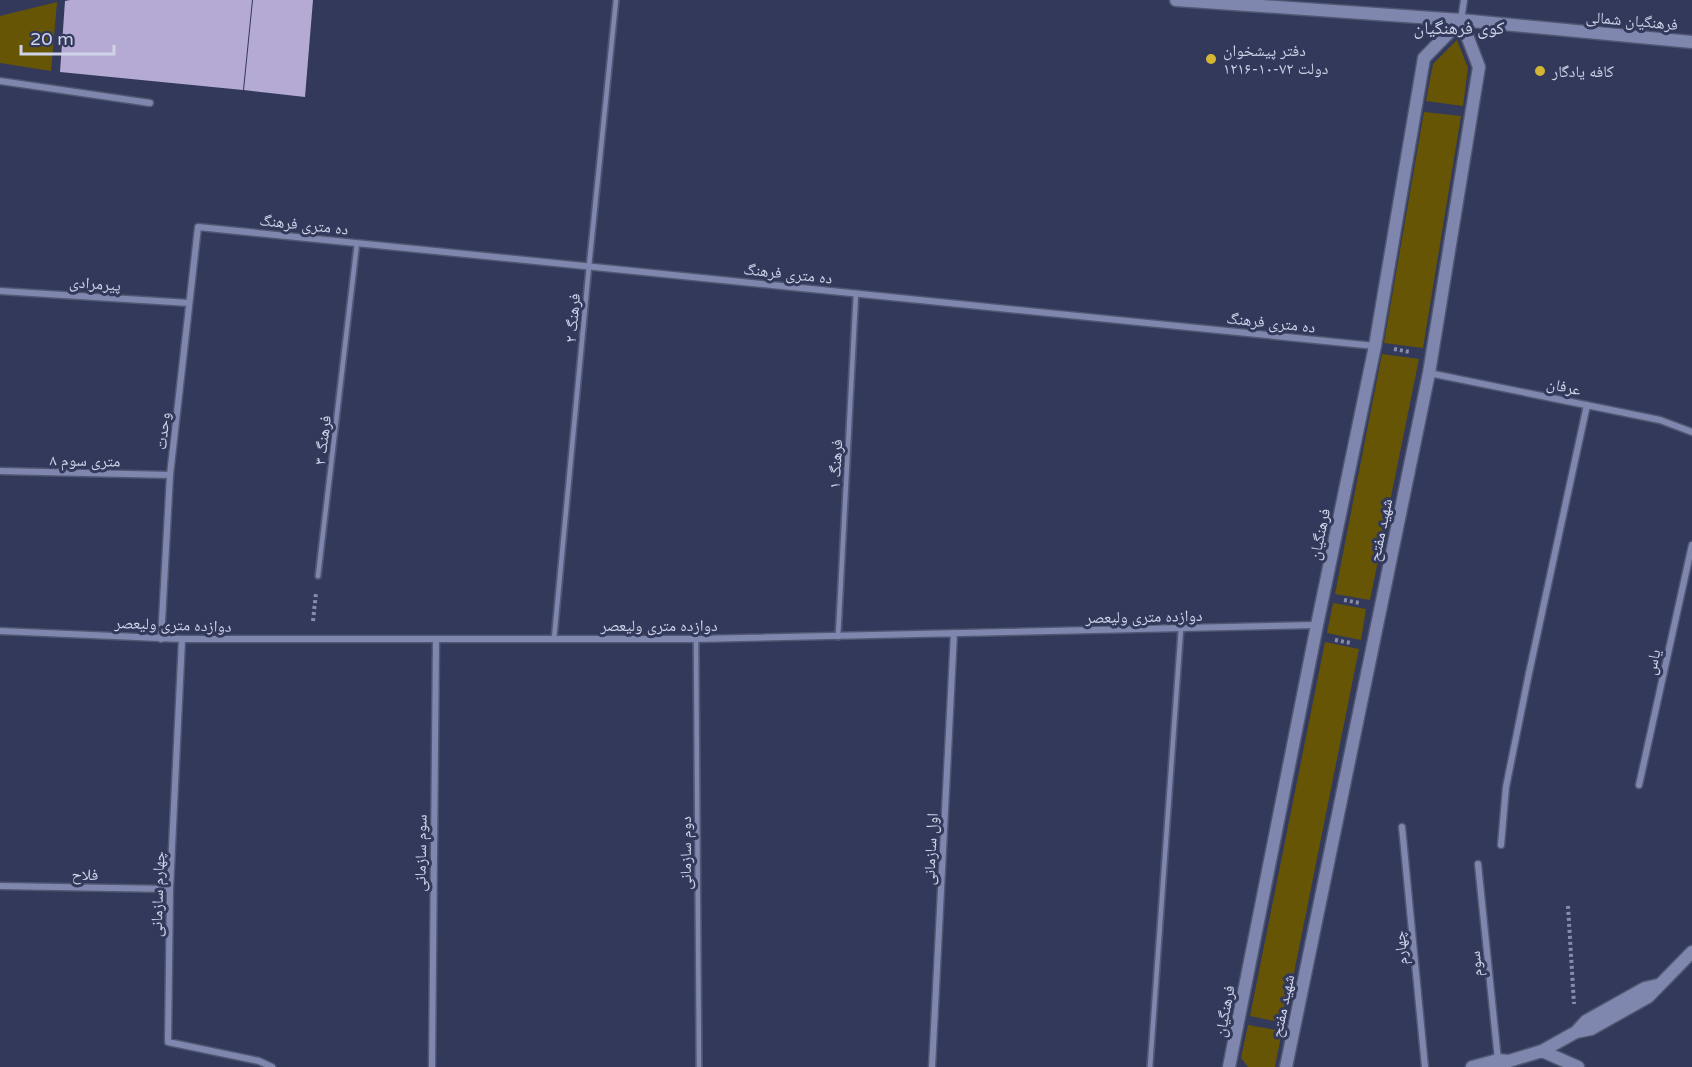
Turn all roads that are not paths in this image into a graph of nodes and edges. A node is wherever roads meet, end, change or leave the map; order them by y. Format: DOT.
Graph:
graph roads {
  1 [pos="616,0"];
  2 [pos="1176,0"];
  3 [pos="1464,0"];
  4 [pos="1461,20"];
  5 [pos="1692,42"];
  6 [pos="0,81"];
  7 [pos="150,104"];
  8 [pos="198,227"];
  9 [pos="357,243"];
  10 [pos="589,266"];
  11 [pos="0,291"];
  12 [pos="856,293"];
  13 [pos="189,303"];
  14 [pos="1375,346"];
  15 [pos="1429,373"];
  16 [pos="1587,405"];
  17 [pos="1692,432"];
  18 [pos="0,471"];
  19 [pos="170,475"];
  20 [pos="1692,545"];
  21 [pos="318,576"];
  22 [pos="1181,628"];
  23 [pos="1316,630"];
  24 [pos="0,631"];
  25 [pos="954,633"];
  26 [pos="838,637"];
  27 [pos="161,639"];
  28 [pos="182,639"];
  29 [pos="554,639"];
  30 [pos="696,639"];
  31 [pos="436,640"];
  32 [pos="1639,785"];
  33 [pos="1402,827"];
  34 [pos="1501,845"];
  35 [pos="1478,864"];
  36 [pos="0,886"];
  37 [pos="170,890"];
  38 [pos="1692,952"];
  39 [pos="1542,1051"];
  40 [pos="1502,1063"];
  41 [pos="272,1067"];
  42 [pos="432,1067"];
  43 [pos="699,1067"];
  44 [pos="932,1067"];
  45 [pos="1150,1067"];
  46 [pos="1229,1067"];
  47 [pos="1286,1067"];
  48 [pos="1425,1067"];
  49 [pos="1472,1067"];
  50 [pos="1578,1067"];
  1 -- 10 [label="lane, فرهنگ ۲"];
  2 -- 4 [label="main road, فرهنگیان شمالی"];
  3 -- 4 [label="street, شهید مفتح"];
  4 -- 5 [label="main road, فرهنگیان شمالی"];
  4 -- 14 [label="main road, فرهنگیان"];
  4 -- 15 [label="main road, شهید مفتح"];
  6 -- 7 [label="street"];
  8 -- 9 [label="street, ده متری فرهنگ"];
  8 -- 13 [label="street, وحدت"];
  9 -- 10 [label="street, ده متری فرهنگ"];
  9 -- 21 [label="lane, فرهنگ ۳"];
  10 -- 12 [label="street, ده متری فرهنگ"];
  10 -- 29 [label="lane, فرهنگ ۲"];
  11 -- 13 [label="street, پیرمرادی"];
  12 -- 14 [label="street, ده متری فرهنگ"];
  12 -- 26 [label="lane, فرهنگ ۱"];
  13 -- 19 [label="street, وحدت"];
  14 -- 23 [label="main road, فرهنگیان"];
  15 -- 16 [label="street, عرفان"];
  15 -- 47 [label="main road, شهید مفتح"];
  16 -- 17 [label="street, عرفان"];
  16 -- 34 [label="street"];
  18 -- 19 [label="street, ۸ متری سوم"];
  19 -- 27 [label="street, وحدت"];
  20 -- 32 [label="street, یاس"];
  22 -- 23 [label="street, دوازده متری ولیعصر"];
  22 -- 25 [label="street, دوازده متری ولیعصر"];
  22 -- 45 [label="lane"];
  23 -- 46 [label="main road, فرهنگیان"];
  24 -- 27 [label="street, دوازده متری ولیعصر"];
  25 -- 26 [label="street, دوازده متری ولیعصر"];
  25 -- 44 [label="street, اول سازمانی"];
  26 -- 30 [label="street, دوازده متری ولیعصر"];
  27 -- 28 [label="street, دوازده متری ولیعصر"];
  28 -- 31 [label="street, دوازده متری ولیعصر"];
  28 -- 37 [label="street, چهارم سازمانی"];
  29 -- 30 [label="street, دوازده متری ولیعصر"];
  29 -- 31 [label="street, دوازده متری ولیعصر"];
  30 -- 43 [label="lane, دوم سازمانی"];
  31 -- 42 [label="street, سوم سازمانی"];
  33 -- 48 [label="street, چهارم"];
  35 -- 40 [label="street, سوم"];
  36 -- 37 [label="street, فلاح"];
  37 -- 41 [label="street, چهارم سازمانی"];
  38 -- 39 [label="main road"];
  39 -- 40 [label="main road"];
  39 -- 50 [label="main road"];
  40 -- 49 [label="main road"];
}
